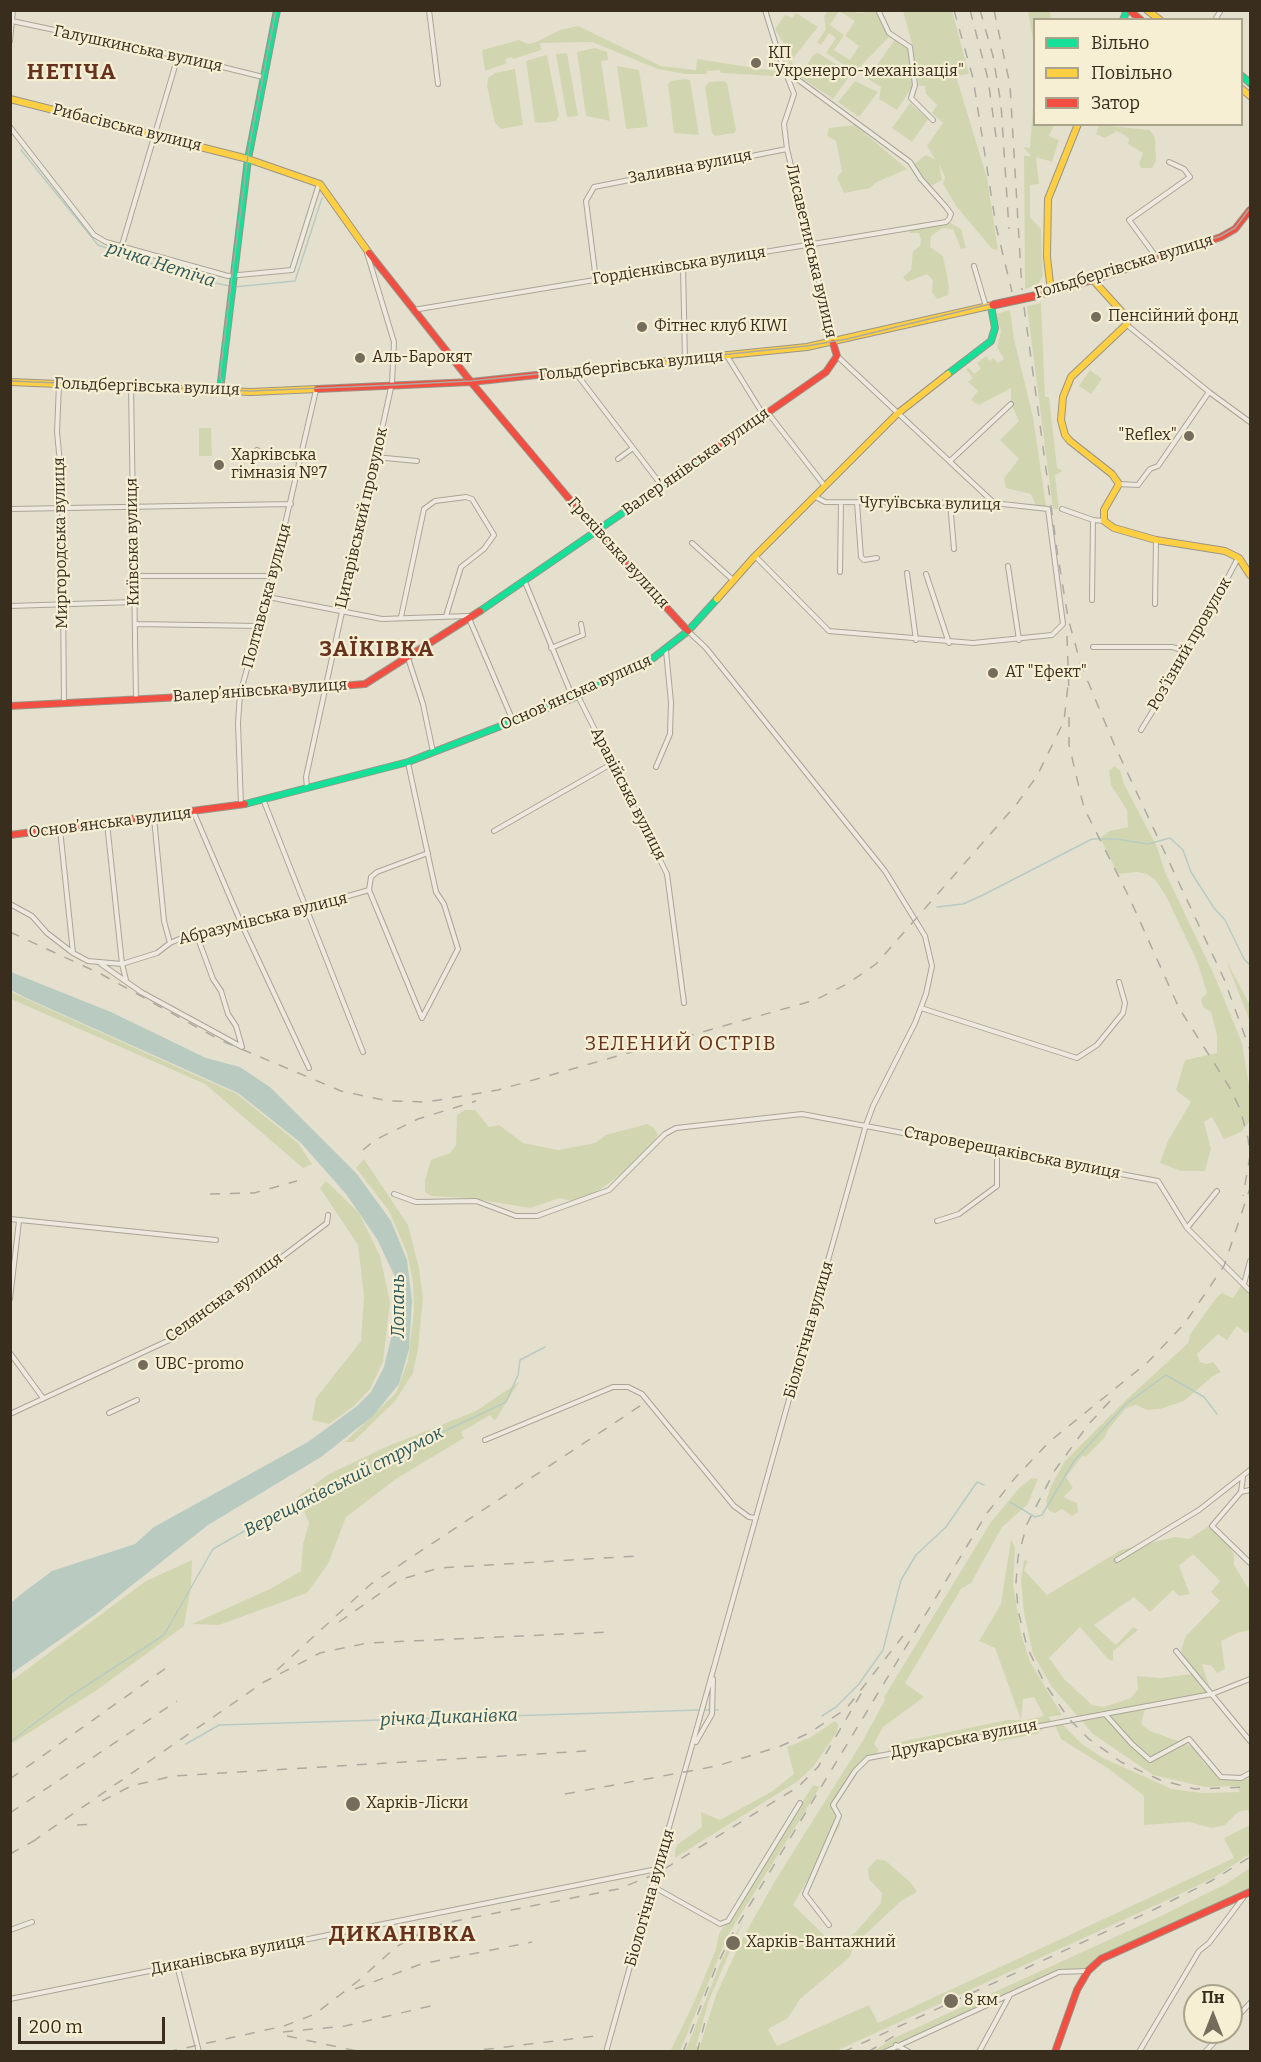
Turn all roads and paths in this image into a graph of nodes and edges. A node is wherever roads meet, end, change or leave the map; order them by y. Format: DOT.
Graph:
graph roads {
  1 [pos="13,10"];
  2 [pos="277,10"];
  3 [pos="429,10"];
  4 [pos="765,10"];
  5 [pos="878,10"];
  6 [pos="12,21"];
  7 [pos="10,41"];
  8 [pos="178,56"];
  9 [pos="263,77"];
  10 [pos="788,79"];
  11 [pos="438,84"];
  12 [pos="10,99"];
  13 [pos="933,120"];
  14 [pos="1077,126"];
  15 [pos="10,127"];
  16 [pos="153,135"];
  17 [pos="787,149"];
  18 [pos="246,158"];
  19 [pos="1169,162"];
  20 [pos="320,184"];
  21 [pos="1251,210"];
  22 [pos="122,245"];
  23 [pos="810,245"];
  24 [pos="366,249"];
  25 [pos="1158,259"];
  26 [pos="683,266"];
  27 [pos="974,266"];
  28 [pos="233,276"];
  29 [pos="596,280"];
  30 [pos="1093,280"];
  31 [pos="1051,292"];
  32 [pos="990,306"];
  33 [pos="412,310"];
  34 [pos="1126,324"];
  35 [pos="833,343"];
  36 [pos="727,356"];
  37 [pos="837,356"];
  38 [pos="685,360"];
  39 [pos="575,371"];
  40 [pos="10,382"];
  41 [pos="471,382"];
  42 [pos="60,383"];
  43 [pos="131,385"];
  44 [pos="392,386"];
  45 [pos="316,389"];
  46 [pos="220,390"];
  47 [pos="1209,392"];
  48 [pos="1011,404"];
  49 [pos="768,412"];
  50 [pos="897,414"];
  51 [pos="1251,422"];
  52 [pos="633,448"];
  53 [pos="257,450"];
  54 [pos="375,457"];
  55 [pos="618,459"];
  56 [pos="300,460"];
  57 [pos="417,461"];
  58 [pos="950,461"];
  59 [pos="1119,484"];
  60 [pos="824,485"];
  61 [pos="662,486"];
  62 [pos="814,496"];
  63 [pos="950,502"];
  64 [pos="841,503"];
  65 [pos="857,503"];
  66 [pos="993,503"];
  67 [pos="291,504"];
  68 [pos="131,507"];
  69 [pos="61,508"];
  70 [pos="10,509"];
  71 [pos="1062,509"];
  72 [pos="1093,520"];
  73 [pos="1104,521"];
  74 [pos="597,532"];
  75 [pos="1156,540"];
  76 [pos="692,543"];
  77 [pos="954,549"];
  78 [pos="755,556"];
  79 [pos="877,558"];
  80 [pos="1239,558"];
  81 [pos="1008,566"];
  82 [pos="840,572"];
  83 [pos="907,573"];
  84 [pos="926,574"];
  85 [pos="1251,575"];
  86 [pos="134,576"];
  87 [pos="273,576"];
  88 [pos="732,580"];
  89 [pos="524,582"];
  90 [pos="268,597"];
  91 [pos="1092,600"];
  92 [pos="134,602"];
  93 [pos="1155,604"];
  94 [pos="10,606"];
  95 [pos="63,606"];
  96 [pos="341,611"];
  97 [pos="446,616"];
  98 [pos="468,616"];
  99 [pos="402,617"];
  100 [pos="135,624"];
  101 [pos="581,624"];
  102 [pos="260,626"];
  103 [pos="688,631"];
  104 [pos="916,640"];
  105 [pos="1018,640"];
  106 [pos="950,643"];
  107 [pos="1092,647"];
  108 [pos="551,648"];
  109 [pos="666,651"];
  110 [pos="1189,652"];
  111 [pos="408,657"];
  112 [pos="325,687"];
  113 [pos="240,694"];
  114 [pos="575,697"];
  115 [pos="136,699"];
  116 [pos="64,703"];
  117 [pos="10,706"];
  118 [pos="513,723"];
  119 [pos="1141,730"];
  120 [pos="434,753"];
  121 [pos="408,762"];
  122 [pos="613,764"];
  123 [pos="656,767"];
  124 [pos="307,788"];
  125 [pos="263,800"];
  126 [pos="242,805"];
  127 [pos="194,813"];
  128 [pos="154,818"];
  129 [pos="108,823"];
  130 [pos="60,829"];
  131 [pos="494,831"];
  132 [pos="10,835"];
  133 [pos="428,853"];
  134 [pos="369,890"];
  135 [pos="10,904"];
  136 [pos="306,907"];
  137 [pos="242,925"];
  138 [pos="196,936"];
  139 [pos="170,943"];
  140 [pos="73,953"];
  141 [pos="101,964"];
  142 [pos="122,964"];
  143 [pos="126,981"];
  144 [pos="1119,982"];
  145 [pos="926,994"];
  146 [pos="684,1003"];
  147 [pos="921,1008"];
  148 [pos="363,1052"];
  149 [pos="309,1068"];
  150 [pos="866,1125"];
  151 [pos="997,1152"];
  152 [pos="1217,1191"];
  153 [pos="394,1194"];
  154 [pos="328,1215"];
  155 [pos="10,1219"];
  156 [pos="19,1221"];
  157 [pos="937,1221"];
  158 [pos="1187,1228"];
  159 [pos="216,1239"];
  160 [pos="1251,1261"];
  161 [pos="1244,1285"];
  162 [pos="1251,1291"];
  163 [pos="10,1299"];
  164 [pos="10,1353"];
  165 [pos="43,1398"];
  166 [pos="137,1400"];
  167 [pos="109,1413"];
  168 [pos="10,1414"];
  169 [pos="485,1440"];
  170 [pos="1251,1470"];
  171 [pos="1244,1476"];
  172 [pos="1251,1490"];
  173 [pos="1241,1492"];
  174 [pos="756,1518"];
  175 [pos="1117,1560"];
  176 [pos="1251,1563"];
  177 [pos="1176,1651"];
  178 [pos="713,1675"];
  179 [pos="1251,1679"];
  180 [pos="1212,1694"];
  181 [pos="1105,1714"];
  182 [pos="1251,1741"];
  183 [pos="694,1745"];
  184 [pos="1251,1773"];
  185 [pos="800,1803"];
  186 [pos="657,1869"];
  187 [pos="652,1886"];
  188 [pos="1251,1893"];
  189 [pos="1243,1898"];
  190 [pos="32,1922"];
  191 [pos="829,1925"];
  192 [pos="10,1930"];
  193 [pos="177,1965"];
  194 [pos="1088,1971"];
  195 [pos="1011,1994"];
  196 [pos="10,1999"];
  197 [pos="895,2045"];
  198 [pos="199,2052"];
  199 [pos="606,2052"];
  200 [pos="885,2052"];
  201 [pos="909,2052"];
  202 [pos="979,2052"];
  203 [pos="1055,2052"];
  204 [pos="1139,2052"];
  1 -- 6 [label="street"];
  2 -- 9 [label="street"];
  3 -- 11 [label="street"];
  4 -- 10 [label="street, Лисаветинська вулиця"];
  5 -- 13 [label="street"];
  6 -- 7 [label="street"];
  6 -- 8 [label="street, Галушкинська вулиця"];
  8 -- 9 [label="street, Галушкинська вулиця"];
  8 -- 16 [label="street"];
  9 -- 18 [label="street"];
  10 -- 17 [label="street, Лисаветинська вулиця"];
  10 -- 23 [label="street, Гордієнківська вулиця"];
  12 -- 16 [label="street, Рибасівська вулиця"];
  14 -- 31 [label="street"];
  15 -- 22 [label="street"];
  16 -- 18 [label="street, Рибасівська вулиця"];
  16 -- 22 [label="street"];
  17 -- 23 [label="street, Лисаветинська вулиця"];
  17 -- 29 [label="street, Заливна вулиця"];
  18 -- 20 [label="street"];
  18 -- 28 [label="street"];
  19 -- 25 [label="street"];
  20 -- 24 [label="street, Греківська вулиця"];
  20 -- 28 [label="street"];
  21 -- 25 [label="street, Гольдбергівська вулиця"];
  22 -- 28 [label="street"];
  23 -- 26 [label="street, Гордієнківська вулиця"];
  23 -- 35 [label="street, Лисаветинська вулиця"];
  24 -- 33 [label="street, Греківська вулиця"];
  24 -- 44 [label="street, Цигарівський провулок"];
  25 -- 30 [label="street, Гольдбергівська вулиця"];
  26 -- 29 [label="street, Гордієнківська вулиця"];
  26 -- 38 [label="street"];
  27 -- 32 [label="street"];
  28 -- 46 [label="street"];
  29 -- 33 [label="street, Гордієнківська вулиця"];
  30 -- 31 [label="street, Гольдбергівська вулиця"];
  30 -- 34 [label="street"];
  31 -- 32 [label="street, Гольдбергівська вулиця, bridge"];
  32 -- 35 [label="street, Гольдбергівська вулиця"];
  32 -- 50 [label="street, Основ’янська вулиця"];
  33 -- 41 [label="street, Греківська вулиця"];
  34 -- 47 [label="street"];
  34 -- 59 [label="street"];
  35 -- 36 [label="street, Гольдбергівська вулиця"];
  35 -- 37 [label="street, Лисаветинська вулиця"];
  36 -- 38 [label="street, Гольдбергівська вулиця"];
  36 -- 49 [label="street"];
  37 -- 49 [label="street, Валер’янівська вулиця"];
  37 -- 50 [label="street, Лисаветинська вулиця"];
  38 -- 39 [label="street, Гольдбергівська вулиця"];
  39 -- 41 [label="street, Гольдбергівська вулиця"];
  39 -- 52 [label="street"];
  40 -- 42 [label="street, Гольдбергівська вулиця"];
  41 -- 44 [label="street, Гольдбергівська вулиця"];
  41 -- 74 [label="street, Греківська вулиця"];
  42 -- 43 [label="street, Гольдбергівська вулиця"];
  42 -- 69 [label="street, Миргородська вулиця"];
  43 -- 46 [label="street, Гольдбергівська вулиця"];
  43 -- 68 [label="street, Київська вулиця"];
  44 -- 45 [label="street, Гольдбергівська вулиця"];
  44 -- 54 [label="street, Цигарівський провулок"];
  45 -- 46 [label="street, Гольдбергівська вулиця"];
  45 -- 56 [label="street, Полтавська вулиця"];
  47 -- 51 [label="street"];
  47 -- 59 [label="street"];
  48 -- 58 [label="street"];
  49 -- 60 [label="street"];
  49 -- 61 [label="street, Валер’янівська вулиця"];
  50 -- 58 [label="street, Лисаветинська вулиця"];
  50 -- 60 [label="street, Основ’янська вулиця"];
  52 -- 55 [label="street"];
  52 -- 61 [label="street"];
  53 -- 56 [label="street"];
  54 -- 57 [label="street"];
  54 -- 96 [label="street, Цигарівський провулок"];
  56 -- 67 [label="street, Полтавська вулиця"];
  58 -- 66 [label="street, Лисаветинська вулиця"];
  59 -- 73 [label="street"];
  60 -- 62 [label="street, Основ’янська вулиця"];
  61 -- 74 [label="street, Валер’янівська вулиця"];
  62 -- 64 [label="street, Чугуївська вулиця"];
  62 -- 78 [label="street, Основ’янська вулиця"];
  63 -- 65 [label="street, Чугуївська вулиця"];
  63 -- 66 [label="street, Чугуївська вулиця"];
  63 -- 77 [label="street"];
  64 -- 65 [label="street, Чугуївська вулиця"];
  64 -- 82 [label="street"];
  65 -- 79 [label="street"];
  66 -- 105 [label="street, Чугуївська вулиця"];
  67 -- 68 [label="street"];
  67 -- 87 [label="street, Полтавська вулиця"];
  68 -- 69 [label="street"];
  68 -- 86 [label="street, Київська вулиця"];
  69 -- 70 [label="street"];
  69 -- 95 [label="street, Миргородська вулиця"];
  71 -- 72 [label="street"];
  72 -- 73 [label="street"];
  72 -- 91 [label="street"];
  73 -- 75 [label="street"];
  74 -- 89 [label="street, Валер’янівська вулиця"];
  74 -- 103 [label="street, Греківська вулиця"];
  75 -- 80 [label="street"];
  75 -- 93 [label="street"];
  76 -- 88 [label="street"];
  78 -- 88 [label="street, Основ’янська вулиця"];
  78 -- 104 [label="street"];
  80 -- 85 [label="street"];
  80 -- 110 [label="street, Роз’їзний провулок"];
  81 -- 105 [label="street"];
  83 -- 104 [label="street"];
  84 -- 106 [label="street"];
  86 -- 87 [label="street"];
  86 -- 92 [label="street, Київська вулиця"];
  87 -- 90 [label="street, Полтавська вулиця"];
  88 -- 103 [label="street, Основ’янська вулиця"];
  89 -- 98 [label="street, Валер’янівська вулиця"];
  89 -- 108 [label="street, Аравійська вулиця"];
  90 -- 96 [label="street"];
  90 -- 102 [label="street, Полтавська вулиця"];
  92 -- 95 [label="street"];
  92 -- 100 [label="street, Київська вулиця"];
  94 -- 95 [label="street"];
  95 -- 116 [label="street, Миргородська вулиця"];
  96 -- 99 [label="street"];
  96 -- 112 [label="street, Цигарівський провулок"];
  97 -- 98 [label="street"];
  97 -- 99 [label="street"];
  97 -- 99 [label="street"];
  98 -- 111 [label="street, Валер’янівська вулиця"];
  98 -- 118 [label="street"];
  100 -- 102 [label="street"];
  100 -- 115 [label="street, Київська вулиця"];
  101 -- 108 [label="street"];
  102 -- 113 [label="street, Полтавська вулиця"];
  103 -- 109 [label="street, Основ’янська вулиця"];
  103 -- 145 [label="street, Греківська вулиця"];
  104 -- 106 [label="street"];
  105 -- 106 [label="street"];
  107 -- 110 [label="street"];
  108 -- 114 [label="street, Аравійська вулиця"];
  109 -- 114 [label="street, Основ’янська вулиця"];
  109 -- 123 [label="street"];
  110 -- 119 [label="street, Роз’їзний провулок"];
  111 -- 112 [label="street, Валер’янівська вулиця"];
  111 -- 120 [label="street"];
  112 -- 113 [label="street, Валер’янівська вулиця"];
  112 -- 124 [label="street, Цигарівський провулок"];
  113 -- 115 [label="street, Валер’янівська вулиця"];
  113 -- 126 [label="street, Полтавська вулиця"];
  114 -- 118 [label="street, Основ’янська вулиця"];
  114 -- 122 [label="street, Аравійська вулиця"];
  115 -- 116 [label="street, Валер’янівська вулиця"];
  116 -- 117 [label="street, Валер’янівська вулиця"];
  118 -- 120 [label="street, Основ’янська вулиця"];
  120 -- 121 [label="street, Основ’янська вулиця"];
  121 -- 124 [label="street, Основ’янська вулиця"];
  121 -- 133 [label="street"];
  122 -- 131 [label="street"];
  122 -- 146 [label="street, Аравійська вулиця"];
  124 -- 125 [label="street, Основ’янська вулиця"];
  125 -- 126 [label="street, Основ’янська вулиця"];
  125 -- 136 [label="street"];
  126 -- 127 [label="street, Основ’янська вулиця"];
  127 -- 128 [label="street, Основ’янська вулиця"];
  127 -- 137 [label="street"];
  128 -- 129 [label="street, Основ’янська вулиця"];
  128 -- 139 [label="street"];
  129 -- 130 [label="street, Основ’янська вулиця"];
  129 -- 142 [label="street"];
  130 -- 132 [label="street, Основ’янська вулиця"];
  130 -- 140 [label="street"];
  133 -- 134 [label="street, Абразумівська вулиця"];
  133 -- 134 [label="street"];
  134 -- 136 [label="street, Абразумівська вулиця"];
  135 -- 140 [label="street"];
  136 -- 137 [label="street, Абразумівська вулиця"];
  136 -- 148 [label="street"];
  137 -- 138 [label="street, Абразумівська вулиця"];
  137 -- 149 [label="street"];
  138 -- 139 [label="street, Абразумівська вулиця"];
  138 -- 143 [label="street"];
  139 -- 142 [label="street, Абразумівська вулиця"];
  140 -- 141 [label="street"];
  141 -- 142 [label="street, Абразумівська вулиця"];
  141 -- 143 [label="street"];
  142 -- 143 [label="street"];
  144 -- 147 [label="street"];
  145 -- 147 [label="street, Біологічна вулиця"];
  147 -- 150 [label="street, Біологічна вулиця"];
  150 -- 151 [label="street, Староверещаківська вулиця"];
  150 -- 153 [label="street, Староверещаківська вулиця"];
  150 -- 174 [label="street, Біологічна вулиця"];
  151 -- 157 [label="street"];
  151 -- 158 [label="street, Староверещаківська вулиця"];
  152 -- 158 [label="street"];
  154 -- 165 [label="street, Селянська вулиця"];
  155 -- 156 [label="street"];
  156 -- 159 [label="street"];
  156 -- 163 [label="street"];
  158 -- 161 [label="street"];
  160 -- 161 [label="street"];
  161 -- 162 [label="street"];
  164 -- 165 [label="street"];
  165 -- 168 [label="street, Селянська вулиця"];
  166 -- 167 [label="street"];
  169 -- 174 [label="street"];
  170 -- 171 [label="street"];
  171 -- 173 [label="street"];
  171 -- 175 [label="street"];
  172 -- 173 [label="street"];
  173 -- 176 [label="street"];
  174 -- 178 [label="street, Біологічна вулиця"];
  177 -- 180 [label="street"];
  178 -- 183 [label="street, Біологічна вулиця"];
  178 -- 183 [label="street, Біологічна вулиця"];
  179 -- 180 [label="street, Друкарська вулиця"];
  180 -- 181 [label="street, Друкарська вулиця"];
  180 -- 182 [label="street"];
  181 -- 184 [label="street"];
  181 -- 191 [label="street, Друкарська вулиця"];
  183 -- 186 [label="street, Біологічна вулиця"];
  185 -- 187 [label="street"];
  186 -- 187 [label="street, Біологічна вулиця"];
  186 -- 193 [label="street, Диканівська вулиця"];
  187 -- 199 [label="street, Біологічна вулиця"];
  188 -- 189 [label="street"];
  189 -- 194 [label="street"];
  189 -- 204 [label="street"];
  190 -- 192 [label="street"];
  193 -- 196 [label="street, Диканівська вулиця"];
  193 -- 198 [label="street"];
  194 -- 195 [label="street"];
  194 -- 203 [label="street"];
  195 -- 197 [label="street"];
  195 -- 202 [label="street"];
  197 -- 200 [label="street"];
  197 -- 201 [label="street"];
}
